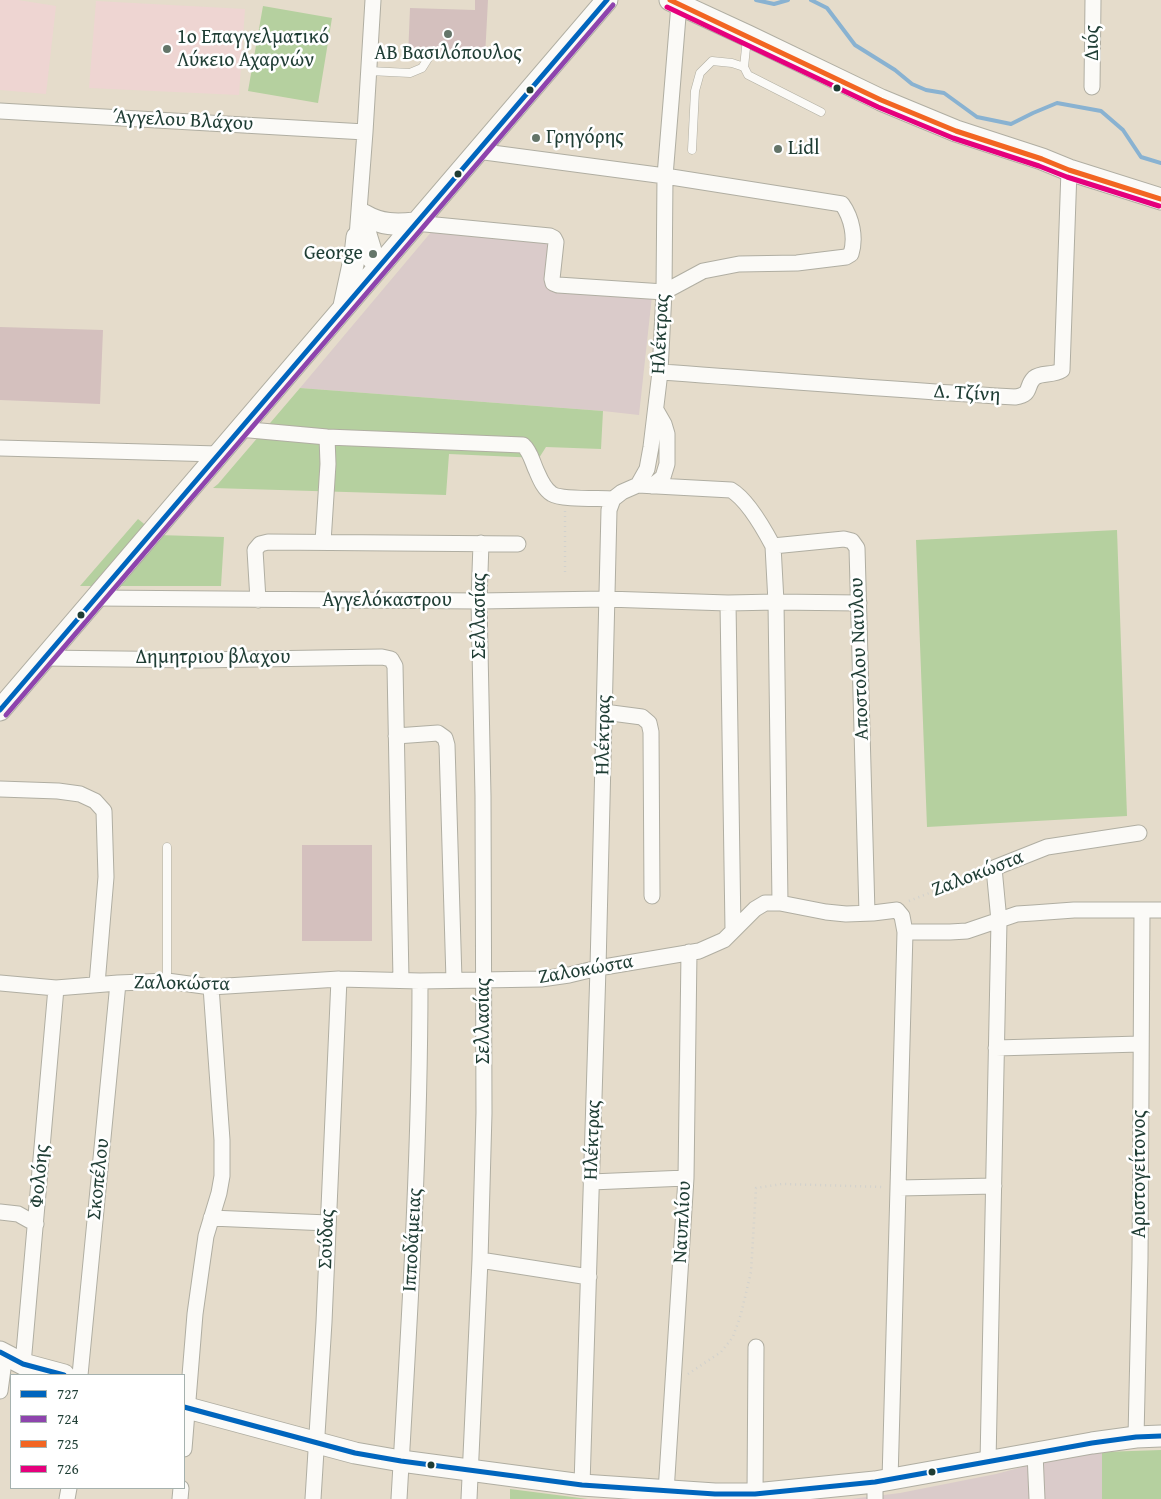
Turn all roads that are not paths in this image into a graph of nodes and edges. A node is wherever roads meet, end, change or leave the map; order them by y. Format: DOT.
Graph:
graph roads {
  1 [pos="373,0"];
  2 [pos="607,0"];
  3 [pos="1093,0"];
  4 [pos="675,2"];
  5 [pos="748,36"];
  6 [pos="428,58"];
  7 [pos="744,67"];
  8 [pos="369,71"];
  9 [pos="1092,87"];
  10 [pos="0,111"];
  11 [pos="821,112"];
  12 [pos="365,132"];
  13 [pos="692,150"];
  14 [pos="478,151"];
  15 [pos="1069,170"];
  16 [pos="665,176"];
  17 [pos="1161,199"];
  18 [pos="362,210"];
  19 [pos="415,223"];
  20 [pos="357,237"];
  21 [pos="379,267"];
  22 [pos="664,292"];
  23 [pos="343,310"];
  24 [pos="660,372"];
  25 [pos="239,429"];
  26 [pos="327,436"];
  27 [pos="0,448"];
  28 [pos="218,454"];
  29 [pos="645,486"];
  30 [pos="613,499"];
  31 [pos="323,542"];
  32 [pos="481,543"];
  33 [pos="518,544"];
  34 [pos="773,546"];
  35 [pos="94,598"];
  36 [pos="606,599"];
  37 [pos="258,600"];
  38 [pos="479,601"];
  39 [pos="776,602"];
  40 [pos="728,603"];
  41 [pos="859,603"];
  42 [pos="44,658"];
  43 [pos="0,710"];
  44 [pos="604,712"];
  45 [pos="396,736"];
  46 [pos="0,789"];
  47 [pos="1139,833"];
  48 [pos="167,847"];
  49 [pos="652,896"];
  50 [pos="780,903"];
  51 [pos="1142,910"];
  52 [pos="1161,910"];
  53 [pos="867,913"];
  54 [pos="998,921"];
  55 [pos="733,930"];
  56 [pos="905,932"];
  57 [pos="689,952"];
  58 [pos="598,968"];
  59 [pos="339,980"];
  60 [pos="401,980"];
  61 [pos="454,980"];
  62 [pos="485,980"];
  63 [pos="167,981"];
  64 [pos="420,981"];
  65 [pos="0,983"];
  66 [pos="118,983"];
  67 [pos="98,984"];
  68 [pos="210,987"];
  69 [pos="56,988"];
  70 [pos="1140,1044"];
  71 [pos="996,1048"];
  72 [pos="686,1178"];
  73 [pos="592,1182"];
  74 [pos="994,1186"];
  75 [pos="899,1188"];
  76 [pos="0,1212"];
  77 [pos="211,1218"];
  78 [pos="328,1223"];
  79 [pos="36,1224"];
  80 [pos="480,1260"];
  81 [pos="589,1277"];
  82 [pos="756,1348"];
  83 [pos="2,1353"];
  84 [pos="23,1364"];
  85 [pos="60,1374"];
  86 [pos="80,1374"];
  87 [pos="0,1391"];
  88 [pos="185,1408"];
  89 [pos="1161,1436"];
  90 [pos="1136,1437"];
  91 [pos="316,1443"];
  92 [pos="1035,1453"];
  93 [pos="401,1462"];
  94 [pos="988,1462"];
  95 [pos="471,1471"];
  96 [pos="582,1485"];
  97 [pos="880,1487"];
  98 [pos="666,1492"];
  99 [pos="755,1494"];
  100 [pos="715,1496"];
  101 [pos="313,1499"];
  102 [pos="399,1499"];
  103 [pos="469,1499"];
  104 [pos="1037,1499"];
  1 -- 8 [label="street"];
  2 -- 14 [label="main road"];
  3 -- 9 [label="street, Διός"];
  4 -- 5 [label="main road"];
  4 -- 16 [label="street, Ηλέκτρας"];
  5 -- 7 [label="lane"];
  5 -- 15 [label="main road"];
  6 -- 8 [label="lane"];
  7 -- 11 [label="lane"];
  7 -- 13 [label="lane"];
  8 -- 12 [label="street"];
  10 -- 12 [label="street, Άγγελου Βλάχου"];
  12 -- 18 [label="street"];
  14 -- 16 [label="street"];
  14 -- 19 [label="main road"];
  15 -- 17 [label="main road"];
  15 -- 24 [label="street, Δ. Τζίνη"];
  16 -- 22 [label="street, Ηλέκτρας"];
  16 -- 22 [label="street"];
  18 -- 19 [label="main road"];
  18 -- 20 [label="street"];
  18 -- 21 [label="street"];
  19 -- 21 [label="main road"];
  19 -- 22 [label="street"];
  20 -- 21 [label="street"];
  20 -- 23 [label="main road"];
  21 -- 23 [label="main road"];
  22 -- 24 [label="street, Ηλέκτρας"];
  23 -- 25 [label="main road"];
  24 -- 29 [label="street, Ηλέκτρας"];
  25 -- 26 [label="street"];
  25 -- 28 [label="main road"];
  26 -- 30 [label="street"];
  26 -- 31 [label="street"];
  27 -- 28 [label="street"];
  28 -- 35 [label="main road"];
  29 -- 30 [label="street"];
  29 -- 34 [label="street"];
  30 -- 36 [label="street, Ηλέκτρας"];
  31 -- 32 [label="street"];
  31 -- 37 [label="street"];
  32 -- 33 [label="street"];
  32 -- 38 [label="street, Σελλασίας"];
  34 -- 39 [label="street"];
  34 -- 41 [label="street, Αποστολου Ναυλου"];
  35 -- 37 [label="street, Αγγελόκαστρου"];
  35 -- 42 [label="main road"];
  36 -- 38 [label="street, Αγγελόκαστρου"];
  36 -- 40 [label="street, Αγγελόκαστρου"];
  36 -- 44 [label="street, Ηλέκτρας"];
  37 -- 38 [label="street, Αγγελόκαστρου"];
  38 -- 62 [label="street, Σελλασίας"];
  39 -- 40 [label="street, Αγγελόκαστρου"];
  39 -- 41 [label="street, Αγγελόκαστρου"];
  39 -- 50 [label="street"];
  40 -- 55 [label="street"];
  41 -- 53 [label="street, Αποστολου Ναυλου"];
  42 -- 43 [label="main road"];
  42 -- 45 [label="street, Δημητριου βλαχου"];
  44 -- 49 [label="street"];
  44 -- 58 [label="street, Ηλέκτρας"];
  45 -- 60 [label="street"];
  45 -- 61 [label="street"];
  46 -- 67 [label="street"];
  47 -- 54 [label="street, Ζαλοκώστα"];
  48 -- 63 [label="lane"];
  50 -- 53 [label="street, Ζαλοκώστα"];
  50 -- 55 [label="street, Ζαλοκώστα"];
  51 -- 52 [label="street, Ζαλοκώστα"];
  51 -- 54 [label="street, Ζαλοκώστα"];
  51 -- 70 [label="street, Αριστογείτονος"];
  53 -- 56 [label="street, Ζαλοκώστα"];
  54 -- 56 [label="street, Ζαλοκώστα"];
  54 -- 71 [label="street"];
  55 -- 57 [label="street, Ζαλοκώστα"];
  56 -- 75 [label="street"];
  57 -- 58 [label="street, Ζαλοκώστα"];
  57 -- 72 [label="street, Ναυπλίου"];
  58 -- 62 [label="street, Ζαλοκώστα"];
  58 -- 73 [label="street, Ηλέκτρας"];
  59 -- 60 [label="street, Ζαλοκώστα"];
  59 -- 68 [label="street, Ζαλοκώστα"];
  59 -- 78 [label="street, Σούδας"];
  60 -- 64 [label="street, Ζαλοκώστα"];
  61 -- 62 [label="street, Ζαλοκώστα"];
  61 -- 64 [label="street, Ζαλοκώστα"];
  62 -- 80 [label="street, Σελλασίας"];
  63 -- 66 [label="street, Ζαλοκώστα"];
  63 -- 68 [label="street, Ζαλοκώστα"];
  64 -- 93 [label="street, Ιπποδάμειας"];
  65 -- 69 [label="street, Ζαλοκώστα"];
  66 -- 67 [label="street, Ζαλοκώστα"];
  66 -- 86 [label="street, Σκοπέλου"];
  67 -- 69 [label="street, Ζαλοκώστα"];
  68 -- 77 [label="street"];
  69 -- 79 [label="street, Φολόης"];
  70 -- 71 [label="street"];
  70 -- 90 [label="street, Αριστογείτονος"];
  71 -- 74 [label="street"];
  72 -- 73 [label="street"];
  72 -- 98 [label="street, Ναυπλίου"];
  73 -- 81 [label="street, Ηλέκτρας"];
  74 -- 75 [label="street"];
  74 -- 94 [label="street"];
  75 -- 97 [label="street"];
  76 -- 79 [label="street"];
  77 -- 78 [label="street"];
  77 -- 88 [label="street"];
  78 -- 91 [label="street, Σούδας"];
  79 -- 84 [label="street, Φολόης"];
  80 -- 81 [label="street"];
  80 -- 95 [label="street, Σελλασίας"];
  81 -- 96 [label="street, Ηλέκτρας"];
  82 -- 99 [label="street"];
  83 -- 84 [label="main road"];
  83 -- 87 [label="street"];
  84 -- 85 [label="main road"];
  88 -- 91 [label="main road"];
  89 -- 90 [label="main road"];
  90 -- 92 [label="main road"];
  91 -- 93 [label="main road"];
  91 -- 101 [label="street, Σούδας"];
  92 -- 94 [label="main road"];
  92 -- 104 [label="street"];
  93 -- 95 [label="main road"];
  93 -- 102 [label="street, Ιπποδάμειας"];
  94 -- 97 [label="main road"];
  95 -- 96 [label="main road"];
  95 -- 103 [label="street, Σελλασίας"];
  96 -- 98 [label="main road"];
  97 -- 99 [label="main road"];
  98 -- 100 [label="main road"];
  99 -- 100 [label="main road"];
}
